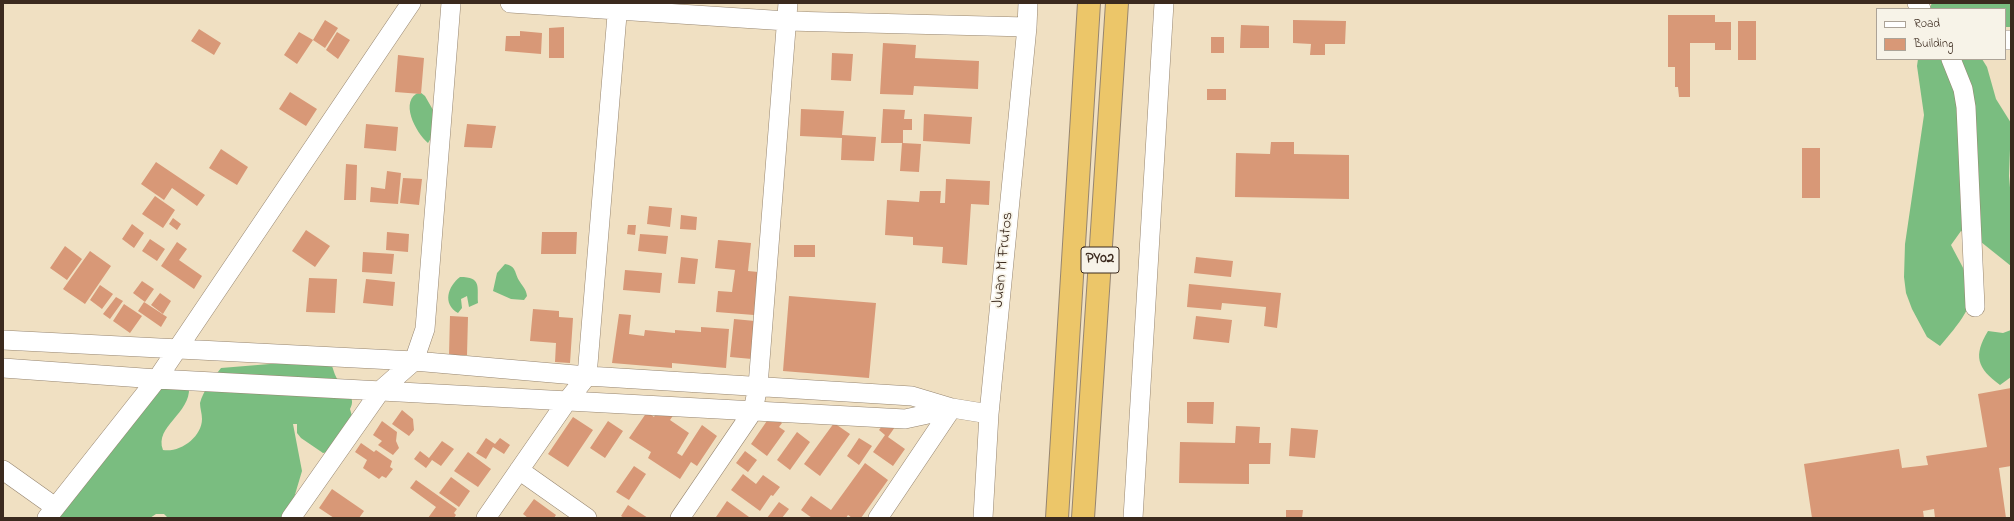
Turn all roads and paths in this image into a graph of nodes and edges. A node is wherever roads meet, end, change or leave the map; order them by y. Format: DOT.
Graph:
graph roads {
  1 [pos="411,3"];
  2 [pos="451,3"];
  3 [pos="510,3"];
  4 [pos="1028,3"];
  5 [pos="1089,3"];
  6 [pos="1117,3"];
  7 [pos="1164,3"];
  8 [pos="617,6"];
  9 [pos="788,12"];
  10 [pos="1027,27"];
  11 [pos="1951,60"];
  12 [pos="1975,307"];
  13 [pos="3,340"];
  14 [pos="177,350"];
  15 [pos="414,361"];
  16 [pos="3,368"];
  17 [pos="587,376"];
  18 [pos="157,379"];
  19 [pos="758,386"];
  20 [pos="381,390"];
  21 [pos="567,402"];
  22 [pos="952,408"];
  23 [pos="753,411"];
  24 [pos="988,414"];
  25 [pos="3,470"];
  26 [pos="519,470"];
  27 [pos="51,512"];
  28 [pos="291,518"];
  29 [pos="486,518"];
  30 [pos="587,518"];
  31 [pos="680,518"];
  32 [pos="878,518"];
  33 [pos="983,518"];
  34 [pos="1057,518"];
  35 [pos="1083,518"];
  36 [pos="1132,518"];
  1 -- 14 [label="street"];
  2 -- 15 [label="street"];
  3 -- 8 [label="street"];
  4 -- 10 [label="street, Juan M Frutos"];
  5 -- 34 [label="highway, PY02"];
  6 -- 35 [label="highway, PY02"];
  7 -- 36 [label="street"];
  8 -- 9 [label="street"];
  8 -- 17 [label="street"];
  9 -- 10 [label="street"];
  9 -- 19 [label="street"];
  10 -- 24 [label="street, Juan M Frutos"];
  11 -- 12 [label="street"];
  13 -- 14 [label="street"];
  14 -- 15 [label="street"];
  14 -- 18 [label="street"];
  15 -- 17 [label="street"];
  15 -- 20 [label="street"];
  16 -- 18 [label="street"];
  17 -- 19 [label="street"];
  17 -- 21 [label="street"];
  18 -- 20 [label="street"];
  18 -- 27 [label="street"];
  19 -- 22 [label="street"];
  19 -- 23 [label="street"];
  20 -- 21 [label="street"];
  20 -- 28 [label="street"];
  21 -- 23 [label="street"];
  21 -- 26 [label="street"];
  22 -- 23 [label="street"];
  22 -- 24 [label="street"];
  22 -- 32 [label="street"];
  23 -- 31 [label="street"];
  24 -- 33 [label="street, Juan M Frutos"];
  25 -- 27 [label="street"];
  26 -- 29 [label="street"];
  26 -- 30 [label="street"];
}
